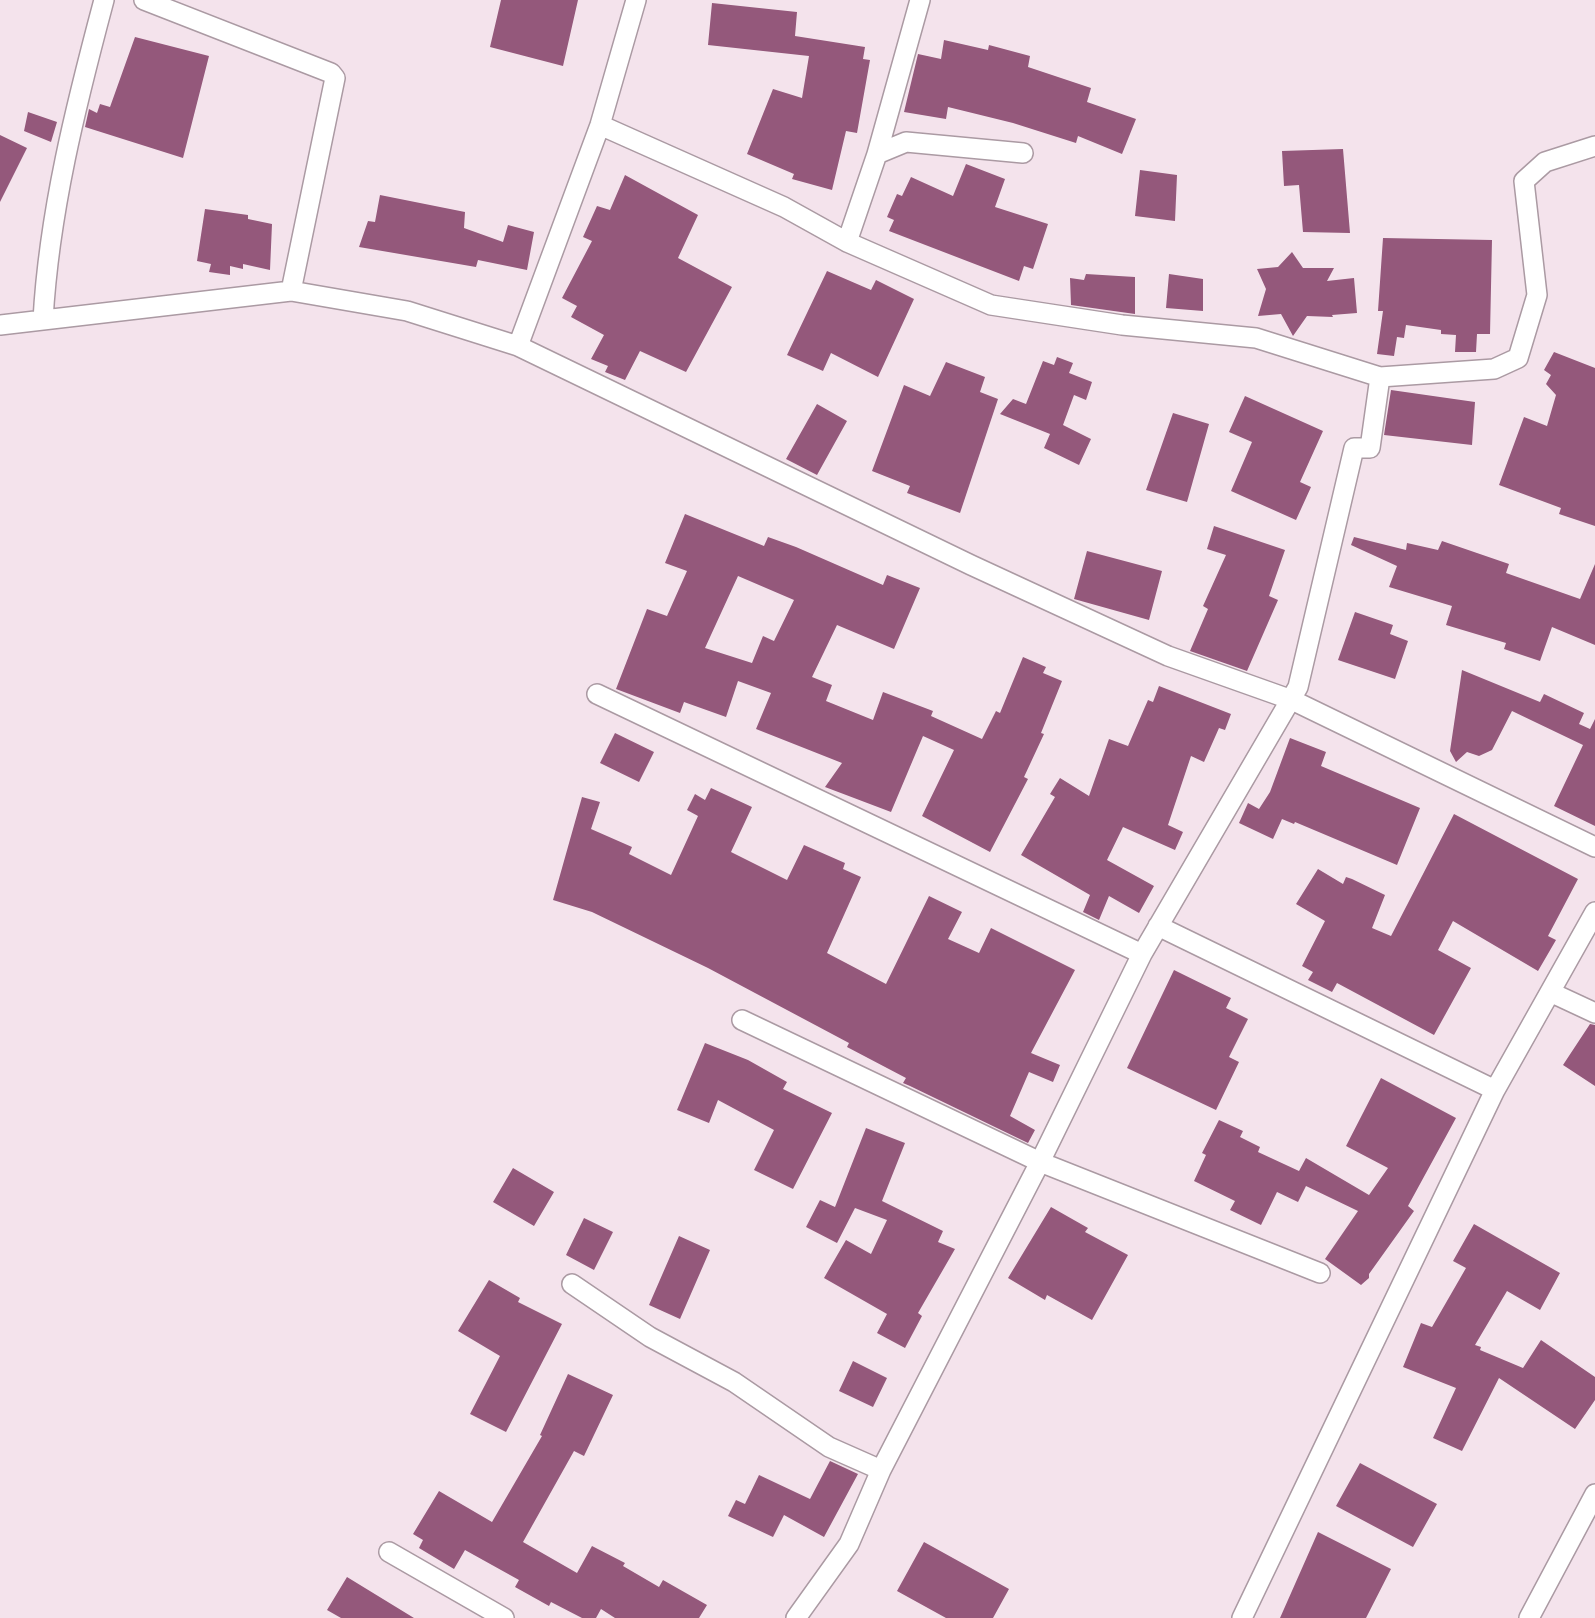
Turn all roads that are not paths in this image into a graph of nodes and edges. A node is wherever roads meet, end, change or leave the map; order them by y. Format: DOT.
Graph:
graph roads {
  1 [pos="104,0"];
  2 [pos="144,0"];
  3 [pos="636,0"];
  4 [pos="920,0"];
  5 [pos="600,125"];
  6 [pos="1595,146"];
  7 [pos="1023,153"];
  8 [pos="877,154"];
  9 [pos="847,242"];
  10 [pos="291,290"];
  11 [pos="43,320"];
  12 [pos="0,325"];
  13 [pos="519,346"];
  14 [pos="1380,377"];
  15 [pos="597,694"];
  16 [pos="1292,700"];
  17 [pos="1595,847"];
  18 [pos="1595,912"];
  19 [pos="1158,926"];
  20 [pos="1142,954"];
  21 [pos="1550,992"];
  22 [pos="1595,1013"];
  23 [pos="742,1020"];
  24 [pos="1495,1090"];
  25 [pos="1040,1162"];
  26 [pos="1320,1273"];
  27 [pos="575,1286"];
  28 [pos="881,1471"];
  29 [pos="1595,1494"];
  30 [pos="389,1552"];
  31 [pos="504,1618"];
  32 [pos="796,1618"];
  33 [pos="1242,1618"];
  34 [pos="1530,1618"];
  1 -- 11 [label="street"];
  2 -- 10 [label="street"];
  3 -- 5 [label="street"];
  4 -- 8 [label="street"];
  5 -- 9 [label="street"];
  5 -- 13 [label="street"];
  6 -- 14 [label="street"];
  7 -- 8 [label="street"];
  8 -- 9 [label="street"];
  9 -- 14 [label="street"];
  10 -- 11 [label="street"];
  10 -- 13 [label="street"];
  11 -- 12 [label="street"];
  13 -- 16 [label="street"];
  14 -- 16 [label="street"];
  15 -- 20 [label="street"];
  16 -- 17 [label="street"];
  16 -- 19 [label="street"];
  18 -- 21 [label="street"];
  19 -- 20 [label="street"];
  19 -- 24 [label="street"];
  20 -- 25 [label="street"];
  21 -- 22 [label="street"];
  21 -- 24 [label="street"];
  23 -- 25 [label="street"];
  24 -- 33 [label="street"];
  25 -- 26 [label="street"];
  25 -- 28 [label="street"];
  27 -- 28 [label="street"];
  28 -- 32 [label="street"];
  29 -- 34 [label="street"];
  30 -- 31 [label="street"];
}
